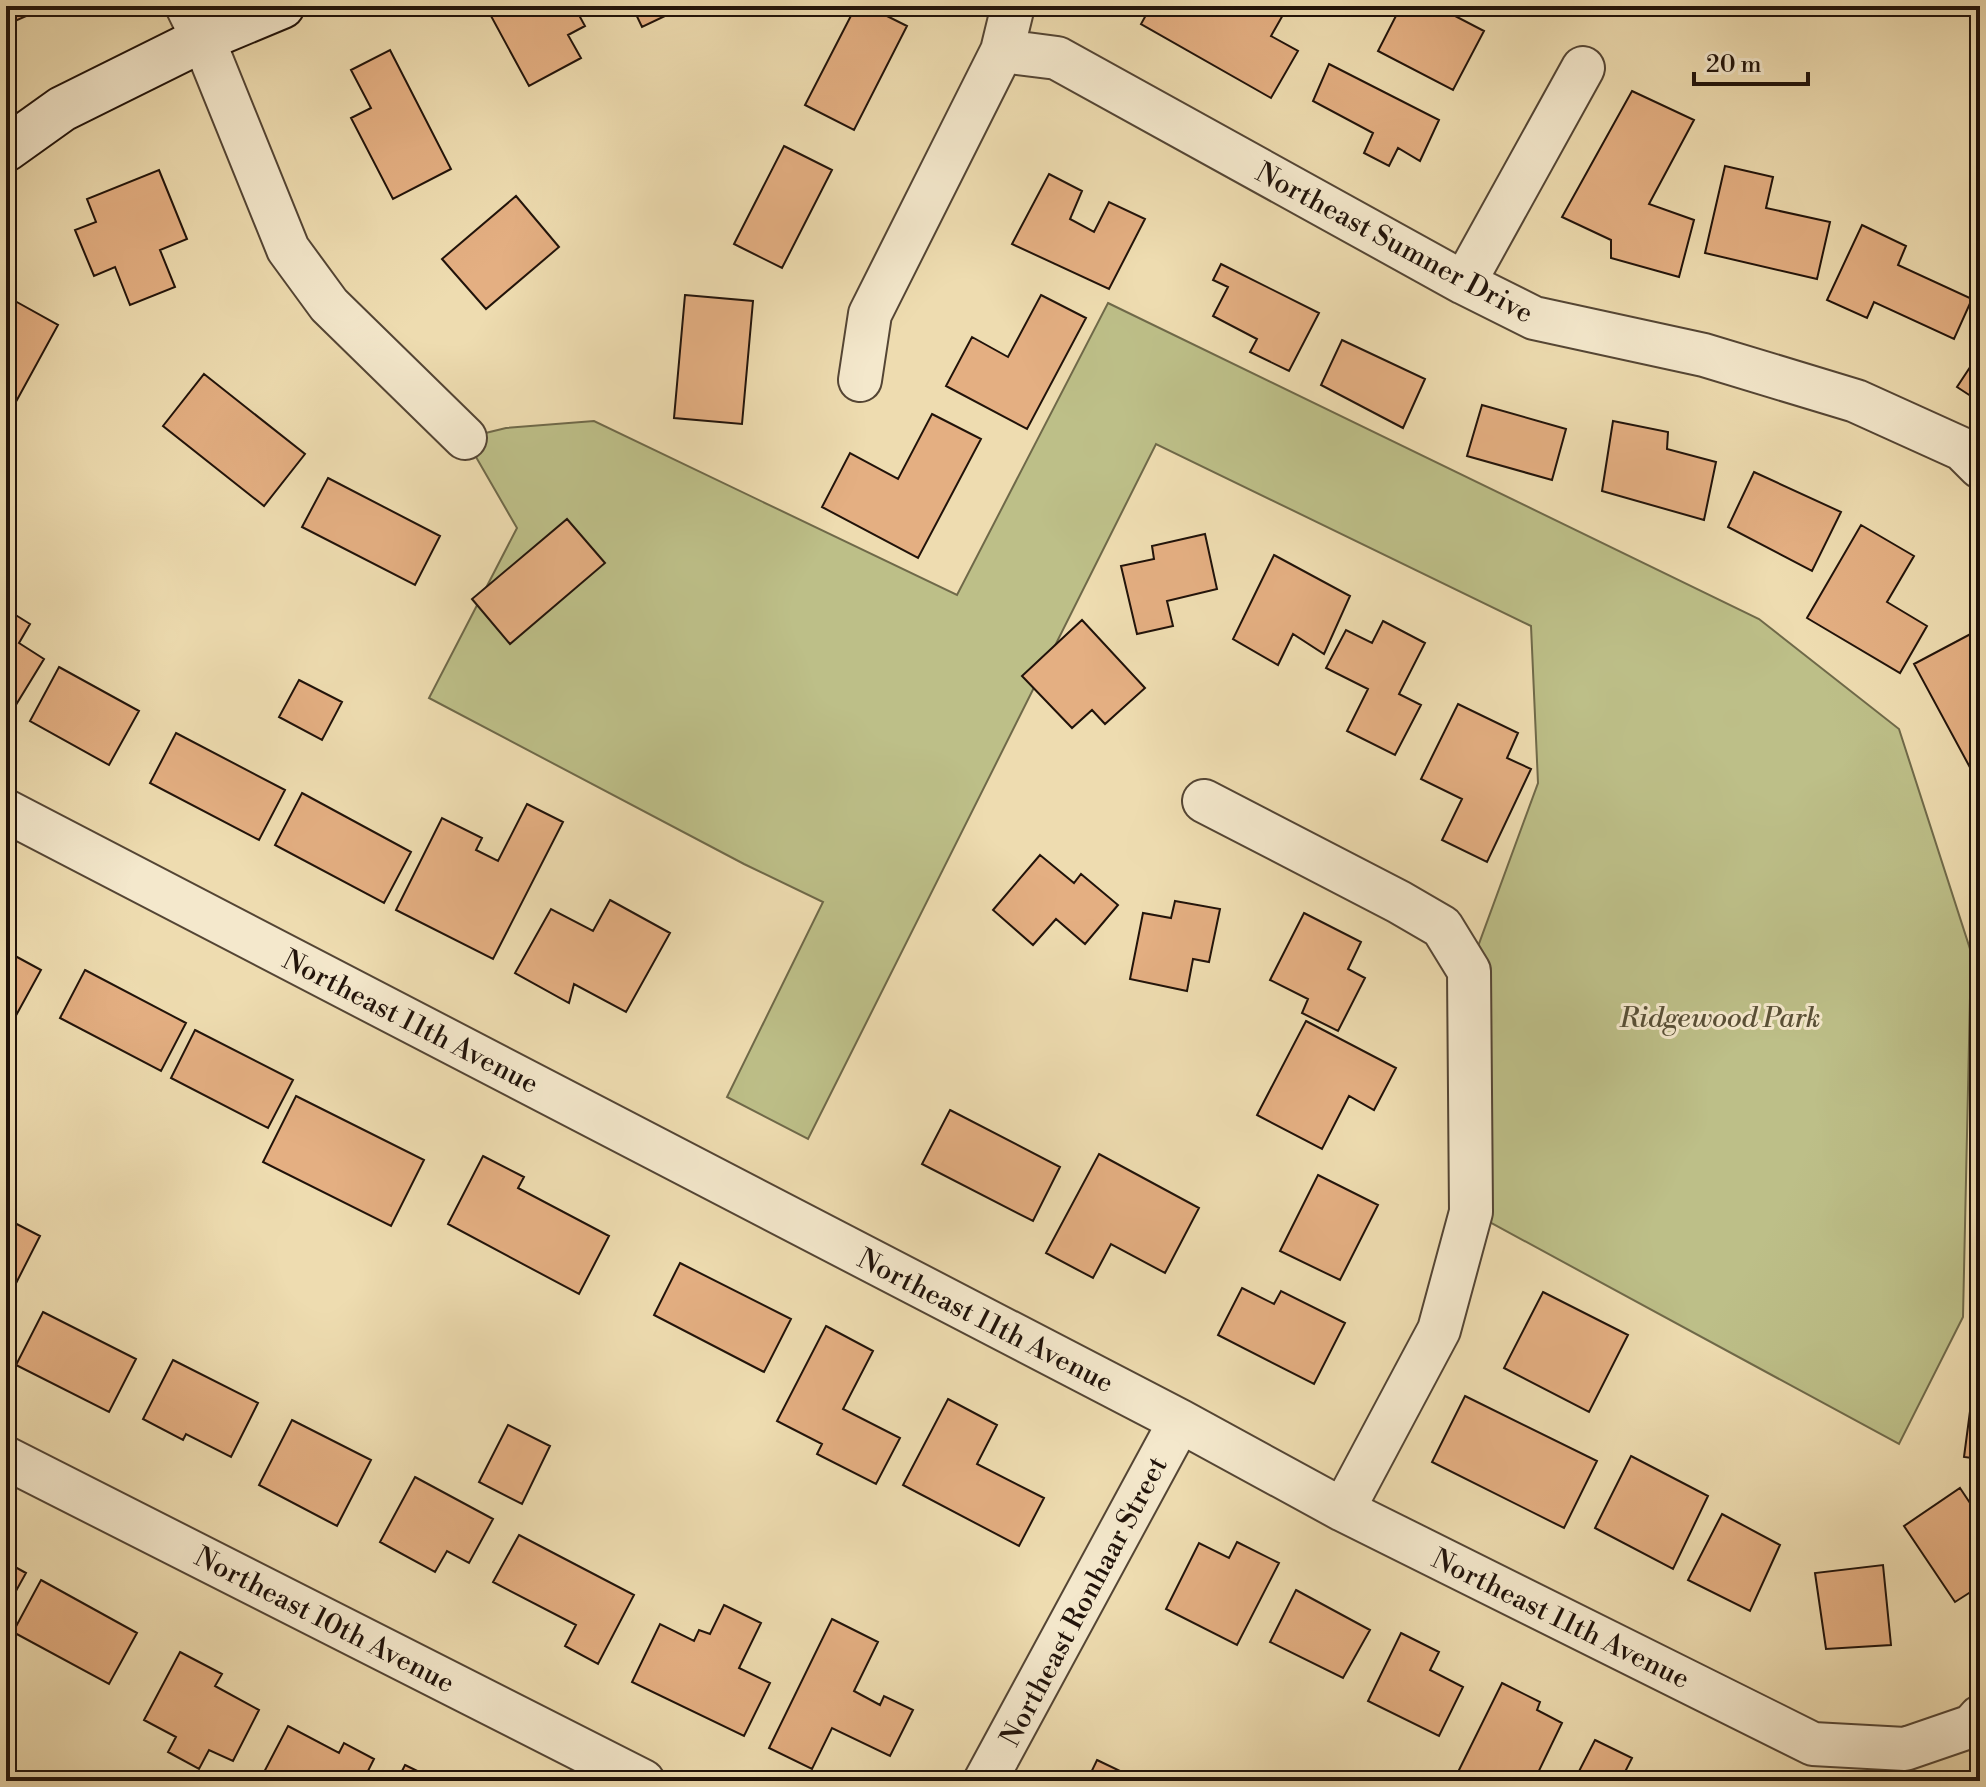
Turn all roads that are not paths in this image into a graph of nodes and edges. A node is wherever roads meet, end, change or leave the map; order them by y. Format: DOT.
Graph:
graph roads {
  1 [pos="282,6"];
  2 [pos="1013,6"];
  3 [pos="195,23"];
  4 [pos="1002,51"];
  5 [pos="1583,68"];
  6 [pos="6,149"];
  7 [pos="1464,283"];
  8 [pos="860,380"];
  9 [pos="465,438"];
  10 [pos="1980,467"];
  11 [pos="1204,801"];
  12 [pos="6,811"];
  13 [pos="1180,1421"];
  14 [pos="6,1458"];
  15 [pos="1343,1510"];
  16 [pos="1980,1717"];
  17 [pos="643,1781"];
  18 [pos="985,1781"];
  1 -- 3 [label="street"];
  2 -- 4 [label="street"];
  3 -- 6 [label="street"];
  3 -- 9 [label="street"];
  4 -- 7 [label="street, Northeast Sumner Drive"];
  4 -- 8 [label="street"];
  5 -- 7 [label="street"];
  7 -- 10 [label="street, Northeast Sumner Drive"];
  11 -- 15 [label="street"];
  12 -- 13 [label="street, Northeast 11th Avenue"];
  13 -- 15 [label="street, Northeast 11th Avenue"];
  13 -- 18 [label="street, Northeast Ronhaar Street"];
  14 -- 17 [label="street, Northeast 10th Avenue"];
  15 -- 16 [label="street, Northeast 11th Avenue"];
}
